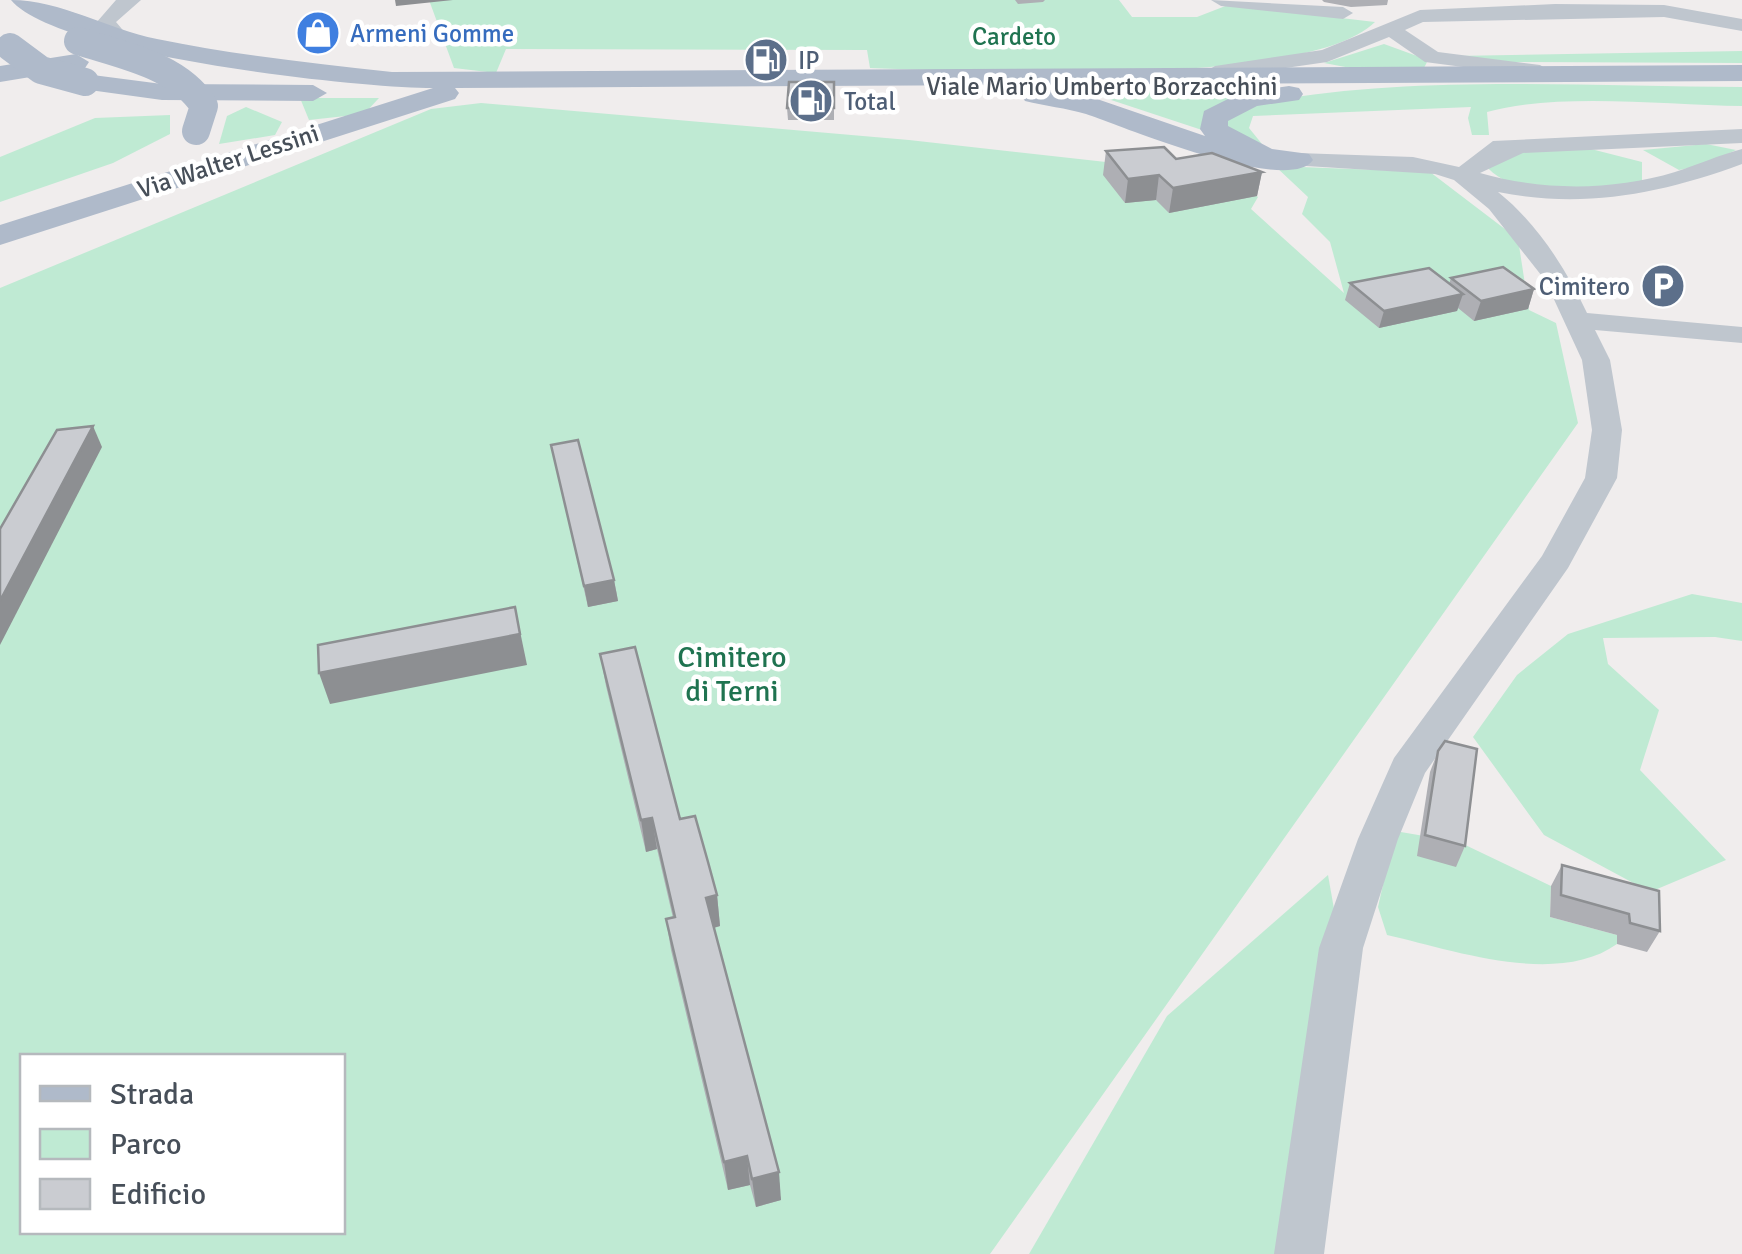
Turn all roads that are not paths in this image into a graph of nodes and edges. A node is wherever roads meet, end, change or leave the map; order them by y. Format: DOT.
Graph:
graph roads {
  1 [pos="24,0"];
  2 [pos="131,0"];
  3 [pos="1222,0"];
  4 [pos="1464,0"];
  5 [pos="0,4"];
  6 [pos="1575,12"];
  7 [pos="1344,13"];
  8 [pos="1391,16"];
  9 [pos="1742,25"];
  10 [pos="116,35"];
  11 [pos="5,40"];
  12 [pos="1550,73"];
  13 [pos="1742,73"];
  14 [pos="0,74"];
  15 [pos="1184,76"];
  16 [pos="392,80"];
  17 [pos="1742,82"];
  18 [pos="1382,85"];
  19 [pos="954,87"];
  20 [pos="456,90"];
  21 [pos="1742,136"];
  22 [pos="1602,144"];
  23 [pos="1516,148"];
  24 [pos="1742,156"];
  25 [pos="1298,160"];
  26 [pos="1463,176"];
  27 [pos="1666,184"];
  28 [pos="1585,195"];
  29 [pos="0,221"];
  30 [pos="0,235"];
  31 [pos="1530,240"];
  32 [pos="1577,320"];
  33 [pos="1742,335"];
  34 [pos="1299,1254"];
  1 -- 10 [label="main road, Viale Mario Umberto Borzacchini"];
  2 -- 10 [label="street"];
  3 -- 7 [label="street"];
  4 -- 6 [label="street"];
  5 -- 29 [label="main road, Via Walter Lessini, bridge"];
  6 -- 8 [label="street"];
  6 -- 9 [label="street"];
  8 -- 12 [label="street"];
  8 -- 15 [label="street"];
  10 -- 16 [label="main road, Viale Mario Umberto Borzacchini"];
  11 -- 20 [label="main road, Viale Mario Umberto Borzacchini, bridge"];
  12 -- 13 [label="main road, Viale Mario Umberto Borzacchini"];
  12 -- 15 [label="main road, Viale Mario Umberto Borzacchini"];
  14 -- 16 [label="main road, Via Walter Lessini"];
  15 -- 16 [label="main road, Viale Mario Umberto Borzacchini"];
  17 -- 18 [label="main road, Viale Mario Umberto Borzacchini"];
  18 -- 19 [label="main road, Viale Mario Umberto Borzacchini"];
  18 -- 25 [label="main road"];
  19 -- 20 [label="main road, Viale Mario Umberto Borzacchini"];
  19 -- 25 [label="main road"];
  20 -- 30 [label="main road, Via Walter Lessini"];
  21 -- 22 [label="street"];
  22 -- 23 [label="street"];
  22 -- 27 [label="street"];
  23 -- 25 [label="street"];
  23 -- 26 [label="street"];
  24 -- 27 [label="street"];
  25 -- 26 [label="street"];
  26 -- 28 [label="street"];
  26 -- 31 [label="street"];
  27 -- 28 [label="street"];
  28 -- 31 [label="street"];
  31 -- 32 [label="street"];
  32 -- 33 [label="street"];
  32 -- 34 [label="street"];
}
